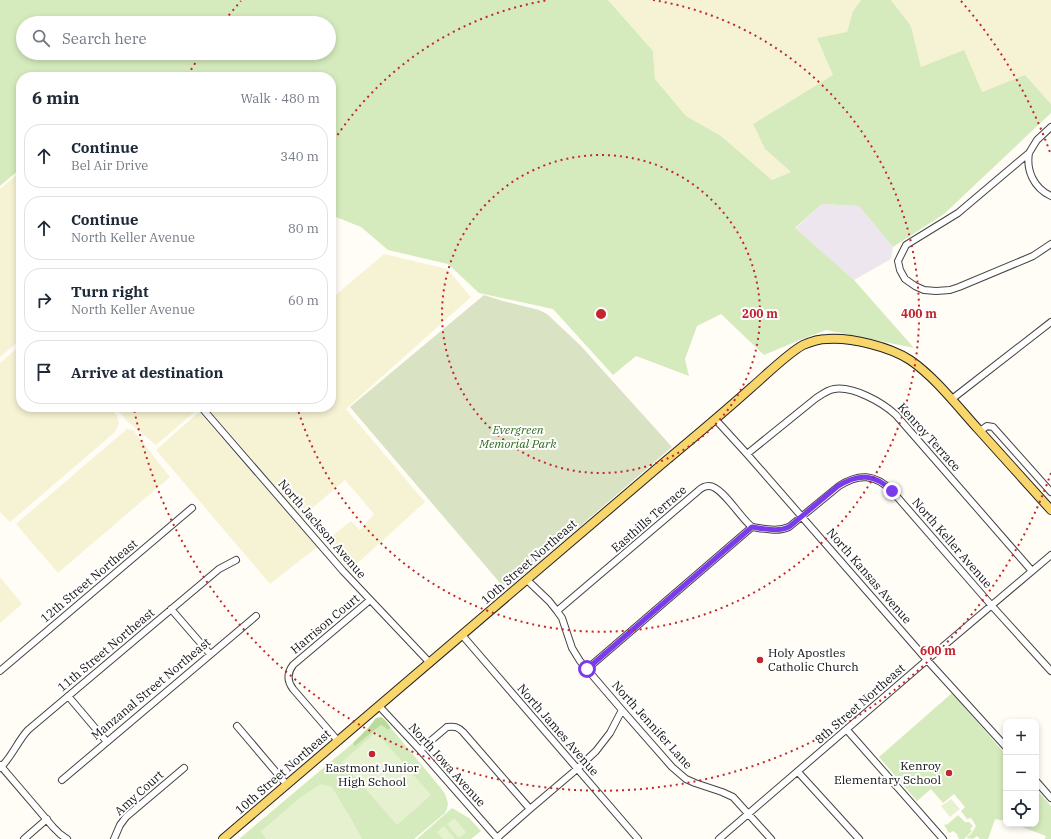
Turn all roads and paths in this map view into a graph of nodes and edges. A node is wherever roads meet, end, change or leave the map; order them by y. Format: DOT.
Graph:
graph roads {
  1 [pos="1051,127"];
  2 [pos="1029,153"];
  3 [pos="1051,196"];
  4 [pos="1051,244"];
  5 [pos="1051,322"];
  6 [pos="952,399"];
  7 [pos="206,412"];
  8 [pos="716,420"];
  9 [pos="980,431"];
  10 [pos="747,454"];
  11 [pos="1051,492"];
  12 [pos="192,508"];
  13 [pos="1051,510"];
  14 [pos="802,517"];
  15 [pos="752,527"];
  16 [pos="1051,555"];
  17 [pos="236,560"];
  18 [pos="1032,571"];
  19 [pos="527,580"];
  20 [pos="370,600"];
  21 [pos="992,606"];
  22 [pos="171,609"];
  23 [pos="557,611"];
  24 [pos="256,616"];
  25 [pos="462,635"];
  26 [pos="210,654"];
  27 [pos="927,660"];
  28 [pos="430,663"];
  29 [pos="587,669"];
  30 [pos="0,671"];
  31 [pos="1051,671"];
  32 [pos="68,696"];
  33 [pos="379,706"];
  34 [pos="622,710"];
  35 [pos="236,726"];
  36 [pos="847,730"];
  37 [pos="338,740"];
  38 [pos="107,742"];
  39 [pos="1003,743"];
  40 [pos="420,750"];
  41 [pos="0,766"];
  42 [pos="184,768"];
  43 [pos="577,769"];
  44 [pos="798,772"];
  45 [pos="62,780"];
  46 [pos="1039,784"];
  47 [pos="287,785"];
  48 [pos="1051,798"];
  49 [pos="530,808"];
  50 [pos="749,814"];
  51 [pos="47,820"];
  52 [pos="497,838"];
  53 [pos="24,839"];
  54 [pos="68,839"];
  55 [pos="114,839"];
  56 [pos="223,839"];
  57 [pos="638,839"];
  58 [pos="719,839"];
  59 [pos="771,839"];
  60 [pos="858,839"];
  61 [pos="943,839"];
  1 -- 2 [label="street"];
  2 -- 3 [label="street"];
  2 -- 4 [label="street"];
  5 -- 6 [label="street"];
  6 -- 8 [label="main road, 10th Street Northeast"];
  6 -- 9 [label="main road, 10th Street Northeast"];
  7 -- 20 [label="street, North Jackson Avenue"];
  8 -- 10 [label="street, North Kansas Avenue"];
  8 -- 19 [label="main road, 10th Street Northeast"];
  9 -- 11 [label="street"];
  9 -- 13 [label="main road, 10th Street Northeast"];
  10 -- 14 [label="street, North Kansas Avenue"];
  10 -- 18 [label="street, Kenroy Terrace"];
  12 -- 30 [label="street, 12th Street Northeast"];
  14 -- 15 [label="street, North Keller Avenue"];
  14 -- 21 [label="street, North Keller Avenue"];
  14 -- 27 [label="street, North Kansas Avenue"];
  15 -- 23 [label="street, Easthills Terrace"];
  15 -- 29 [label="street"];
  16 -- 18 [label="street, 8th Street Northeast"];
  17 -- 22 [label="street, 11th Street Northeast"];
  18 -- 21 [label="street, 8th Street Northeast"];
  19 -- 23 [label="street, North Jennifer Lane"];
  19 -- 25 [label="main road, 10th Street Northeast"];
  20 -- 28 [label="street, North Jackson Avenue"];
  20 -- 37 [label="street, Harrison Court"];
  21 -- 27 [label="street, 8th Street Northeast"];
  21 -- 31 [label="street, North Keller Avenue"];
  22 -- 26 [label="street"];
  22 -- 32 [label="street, 11th Street Northeast"];
  23 -- 29 [label="street, North Jennifer Lane"];
  24 -- 26 [label="street, Manzanal Street Northeast"];
  25 -- 28 [label="main road, 10th Street Northeast"];
  25 -- 43 [label="street, North James Avenue"];
  26 -- 38 [label="street, Manzanal Street Northeast"];
  27 -- 36 [label="street, 8th Street Northeast"];
  27 -- 39 [label="street, North Kansas Avenue"];
  28 -- 33 [label="main road, 10th Street Northeast"];
  29 -- 34 [label="street, North Jennifer Lane"];
  32 -- 38 [label="street"];
  32 -- 41 [label="street, 11th Street Northeast"];
  33 -- 37 [label="main road, 10th Street Northeast"];
  33 -- 40 [label="street, North Iowa Avenue"];
  34 -- 43 [label="street"];
  34 -- 50 [label="street, North Jennifer Lane"];
  35 -- 47 [label="street"];
  36 -- 44 [label="street, 8th Street Northeast"];
  36 -- 61 [label="street"];
  37 -- 47 [label="main road, 10th Street Northeast"];
  38 -- 45 [label="street, Manzanal Street Northeast"];
  40 -- 49 [label="street"];
  40 -- 52 [label="street, North Iowa Avenue"];
  41 -- 51 [label="street"];
  42 -- 55 [label="street, Amy Court"];
  43 -- 49 [label="street"];
  43 -- 57 [label="street, North James Avenue"];
  44 -- 50 [label="street, 8th Street Northeast"];
  44 -- 60 [label="street"];
  46 -- 48 [label="street"];
  47 -- 56 [label="main road, 10th Street Northeast"];
  49 -- 52 [label="street"];
  50 -- 58 [label="street, 8th Street Northeast"];
  50 -- 59 [label="street, North Jennifer Lane"];
  51 -- 53 [label="street"];
  51 -- 54 [label="street"];
}
